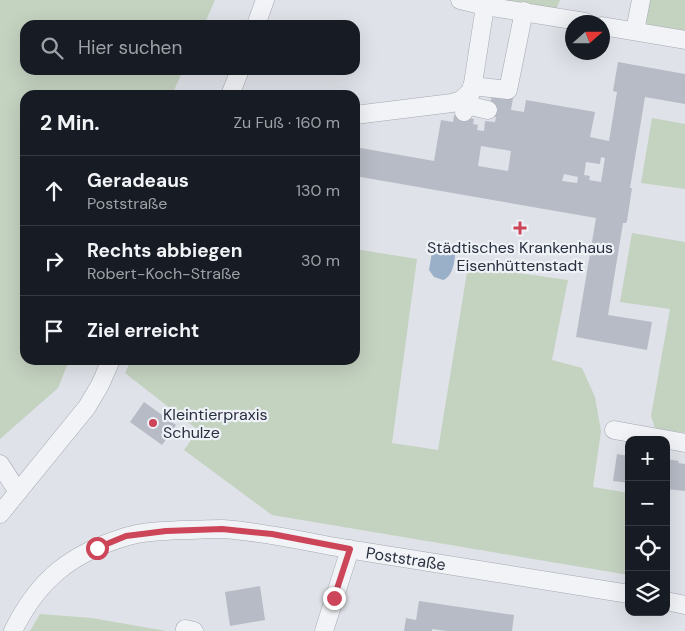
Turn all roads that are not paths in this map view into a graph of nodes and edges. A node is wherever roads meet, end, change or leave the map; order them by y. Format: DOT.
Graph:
graph roads {
  1 [pos="265,0"];
  2 [pos="460,0"];
  3 [pos="641,0"];
  4 [pos="485,6"];
  5 [pos="524,11"];
  6 [pos="565,18"];
  7 [pos="258,20"];
  8 [pos="610,27"];
  9 [pos="635,31"];
  10 [pos="685,40"];
  11 [pos="238,75"];
  12 [pos="232,90"];
  13 [pos="469,98"];
  14 [pos="488,110"];
  15 [pos="360,114"];
  16 [pos="109,365"];
  17 [pos="614,430"];
  18 [pos="685,443"];
  19 [pos="0,464"];
  20 [pos="18,492"];
  21 [pos="0,514"];
  22 [pos="350,549"];
  23 [pos="625,593"];
  24 [pos="670,602"];
  25 [pos="685,605"];
  26 [pos="13,631"];
  27 [pos="324,631"];
  1 -- 7 [label="street"];
  2 -- 4 [label="street"];
  3 -- 9 [label="street"];
  4 -- 5 [label="street"];
  4 -- 13 [label="street"];
  5 -- 6 [label="street"];
  5 -- 13 [label="street"];
  8 -- 9 [label="street"];
  9 -- 10 [label="street"];
  11 -- 12 [label="street"];
  13 -- 14 [label="street"];
  13 -- 15 [label="street"];
  16 -- 20 [label="street"];
  17 -- 18 [label="street"];
  19 -- 20 [label="street"];
  20 -- 21 [label="street"];
  22 -- 23 [label="street, Poststraße"];
  22 -- 26 [label="street, Poststraße"];
  22 -- 27 [label="street"];
  24 -- 25 [label="street"];
}
